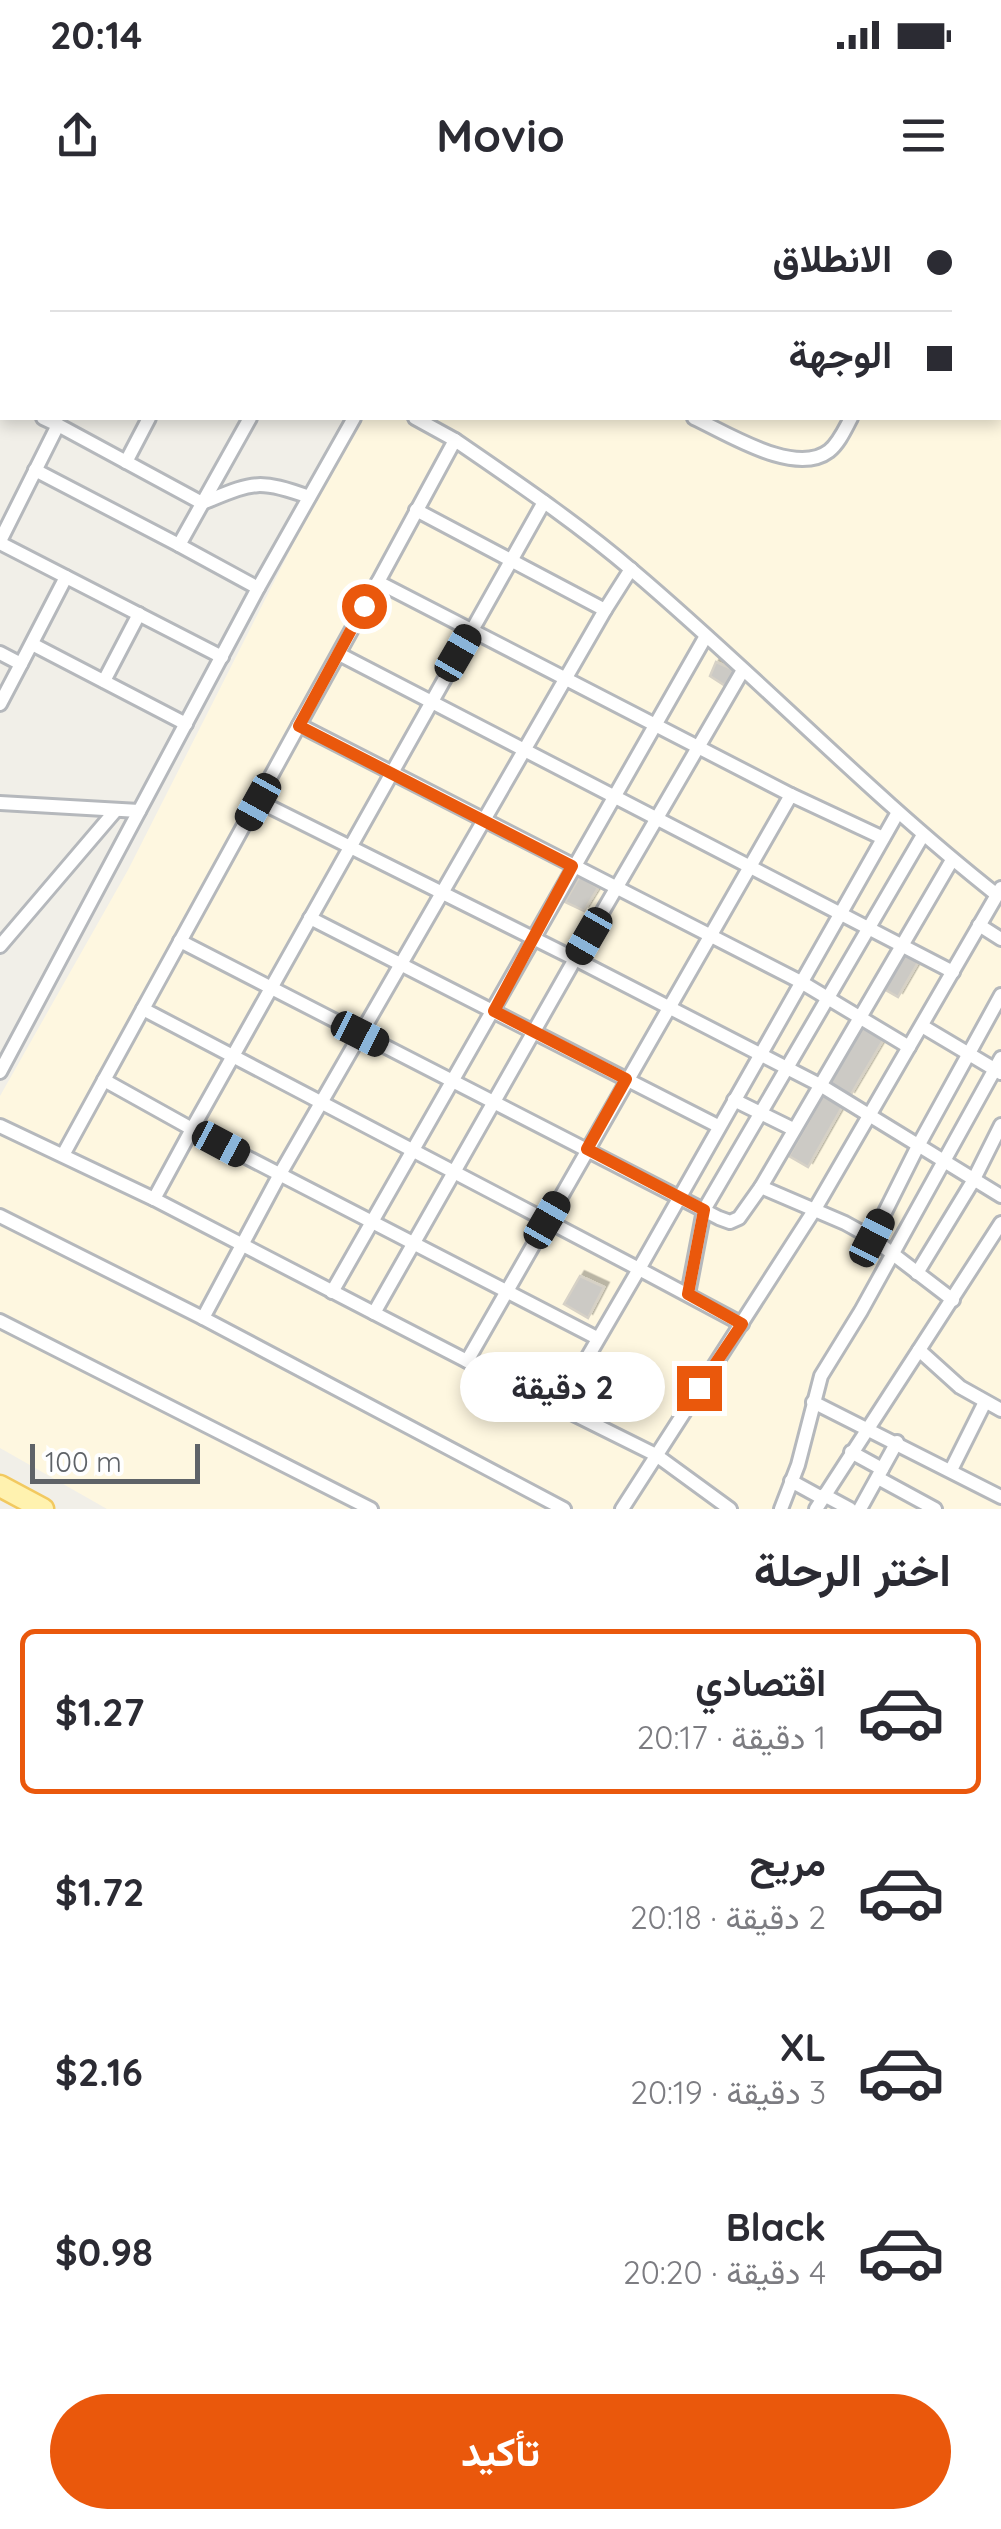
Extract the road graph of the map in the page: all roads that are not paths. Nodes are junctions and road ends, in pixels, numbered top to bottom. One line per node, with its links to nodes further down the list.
1 (528, 200): 2 (street)
2 (544, 200)
3 (47, 420): 10 (street)
4 (144, 420): 12 (street)
5 (249, 420): 16 (street)
6 (353, 420): 14 (street)
7 (419, 420): 11 (street)
8 (698, 420): 9 (street)
9 (850, 420)
10 (58, 426): 12 (street); 13 (street)
11 (455, 440): 15 (street); 17 (street)
12 (126, 462): 16 (street)
13 (36, 470): 18 (street); 19 (street)
14 (309, 497): 16 (street); 24 (street)
15 (544, 502): 20 (street); 21 (street)
16 (202, 503): 19 (street)
17 (416, 510): 20 (street); 23 (street)
18 (0, 542): 22 (street)
19 (180, 545): 24 (street)
20 (513, 558): 25 (street); 27 (street)
21 (631, 569): 25 (street); 28 (street)
22 (66, 577): 26 (street); 29 (street)
23 (378, 582): 27 (street); 31 (street)
24 (258, 588): 32 (street)
25 (606, 610): 35 (street)
26 (139, 614): 32 (street); 36 (street)
27 (472, 629): 35 (street); 37 (street)
28 (706, 636): 34 (street); 40 (street)
29 (32, 644): 33 (street); 36 (street)
30 (0, 653): 33 (street)
31 (338, 654): 37 (street); 41 (street)
32 (222, 657): 39 (street)
33 (21, 664): 38 (street)
34 (744, 670): 43 (street); 51 (street)
35 (565, 678): 40 (street); 42 (street)
36 (104, 681): 39 (street)
37 (431, 701): 42 (street); 44 (street)
38 (0, 704)
39 (186, 724): 50 (street)
40 (654, 724): 43 (street); 46 (street)
41 (299, 726): 44 (street); 47 (street)
42 (525, 748): 46 (street); 53 (street)
43 (698, 748): 45 (street); 52 (street)
44 (391, 772): 53 (street); 56 (street)
45 (791, 794): 55 (street); 58 (street)
46 (614, 796): 52 (street); 59 (street)
47 (258, 802): 56 (street); 70 (street)
48 (0, 803): 49 (street)
49 (116, 810): 50 (street); 72 (street)
50 (139, 810): 93 (street)
51 (897, 814): 54 (street); 55 (street)
52 (656, 817): 58 (street); 60 (street)
53 (482, 820): 59 (street); 61 (street)
54 (923, 836): 57 (street); 66 (street)
55 (883, 838): 63 (street)
56 (350, 847): 61 (street); 64 (street)
57 (952, 860): 62 (street); 71 (street)
58 (749, 865): 63 (street); 67 (street)
59 (572, 866): 60 (street); 68 (street)
60 (616, 889): 67 (street); 73 (street)
61 (441, 892): 68 (street); 74 (street)
62 (999, 892): 65 (street)
63 (841, 912): 66 (street); 76 (street)
64 (310, 918): 74 (street); 77 (street)
65 (980, 926): 69 (street); 75 (street)
66 (871, 928): 71 (street); 79 (street)
67 (708, 936): 76 (street); 80 (street)
68 (533, 938): 73 (street); 82 (street)
69 (1001, 939)
70 (180, 941): 77 (street); 81 (street)
71 (902, 944): 75 (street); 83 (street)
72 (0, 946)
73 (575, 959): 80 (street); 85 (street)
74 (400, 962): 82 (street); 86 (street)
75 (953, 972): 84 (street)
76 (800, 982): 79 (street); 89 (street)
77 (271, 987): 86 (street); 90 (street)
78 (1001, 996): 88 (street)
79 (829, 999): 83 (street); 92 (street)
80 (669, 1006): 89 (street); 94 (street)
81 (143, 1010): 90 (street); 95 (street)
82 (494, 1011): 85 (street); 96 (street)
83 (860, 1017): 87 (street); 97 (street)
84 (922, 1026): 87 (street); 88 (street)
85 (534, 1032): 94 (street); 99 (street)
86 (360, 1034): 96 (street); 100 (street)
87 (909, 1047): 102 (street)
88 (968, 1055): 91 (street); 108 (street)
89 (759, 1056): 92 (street); 98 (street)
90 (233, 1057): 100 (street); 106 (street)
91 (999, 1067): 112 (street)
92 (788, 1070): 97 (street); 101 (street)
93 (0, 1072)
94 (626, 1079): 105 (street); 109 (street)
95 (104, 1080): 106 (street); 111 (street)
96 (452, 1080): 99 (street); 110 (street)
97 (820, 1086): 102 (street); 107 (street)
98 (734, 1100): 101 (street); 105 (street)
99 (493, 1101): 109 (street); 113 (street)
100 (322, 1103): 110 (street); 114 (street)
101 (762, 1114): 107 (street); 121 (street)
102 (870, 1116): 108 (street); 120 (street)
103 (1001, 1125): 115 (street)
104 (0, 1126): 111 (street)
105 (718, 1126): 118 (street)
106 (192, 1128): 114 (street); 119 (street)
107 (794, 1129): 116 (street)
108 (918, 1146): 112 (street); 126 (street)
109 (587, 1149): 118 (street); 123 (street)
110 (414, 1150): 113 (street); 124 (street)
111 (63, 1156): 119 (street)
112 (944, 1162): 115 (street); 129 (street)
113 (453, 1170): 123 (street); 127 (street)
114 (280, 1174): 124 (street); 128 (street)
115 (973, 1181): 117 (street); 131 (street)
116 (761, 1187): 120 (street); 121 (street)
117 (1001, 1196)
118 (679, 1197): 121 (street); 130 (street)
119 (154, 1199): 128 (street)
120 (815, 1209): 126 (street); 139 (street)
121 (704, 1210): 134 (street)
122 (0, 1216): 137 (street)
123 (547, 1220): 130 (street); 133 (street)
124 (373, 1222): 127 (street); 132 (street)
125 (1001, 1223): 135 (street)
126 (872, 1238): 129 (street)
127 (413, 1243): 133 (street); 136 (street)
128 (242, 1244): 132 (street); 137 (street)
129 (893, 1254): 131 (street); 143 (street)
130 (639, 1269): 134 (street); 140 (street)
131 (917, 1273): 135 (street)
132 (332, 1292): 136 (street)
133 (507, 1293): 140 (street); 142 (street)
134 (688, 1294): 139 (street)
135 (953, 1300): 141 (street)
136 (374, 1313): 142 (street)
137 (203, 1318): 159 (street)
138 (0, 1321): 158 (street)
139 (742, 1324): 150 (street)
140 (597, 1338): 145 (street)
141 (919, 1350): 144 (street); 147 (street)
142 (467, 1361): 145 (street)
143 (813, 1402): 147 (street); 153 (street)
144 (984, 1402): 146 (street); 151 (street)
145 (558, 1408): 150 (street)
146 (1001, 1410)
147 (867, 1426): 148 (street); 149 (street)
148 (897, 1442): 151 (street); 152 (street)
149 (851, 1452): 152 (street); 156 (street)
150 (656, 1455): 160 (street); 161 (street)
151 (951, 1470): 155 (street)
152 (880, 1474): 164 (street); 165 (street)
153 (791, 1481): 156 (street); 162 (street)
154 (0, 1486): 157 (main road)
155 (1001, 1497)
156 (821, 1501): 163 (street)
157 (42, 1509)
158 (371, 1509)
159 (564, 1509)
160 (622, 1509)
161 (730, 1509)
162 (782, 1509)
163 (850, 1509)
164 (860, 1509)
165 (934, 1509)

